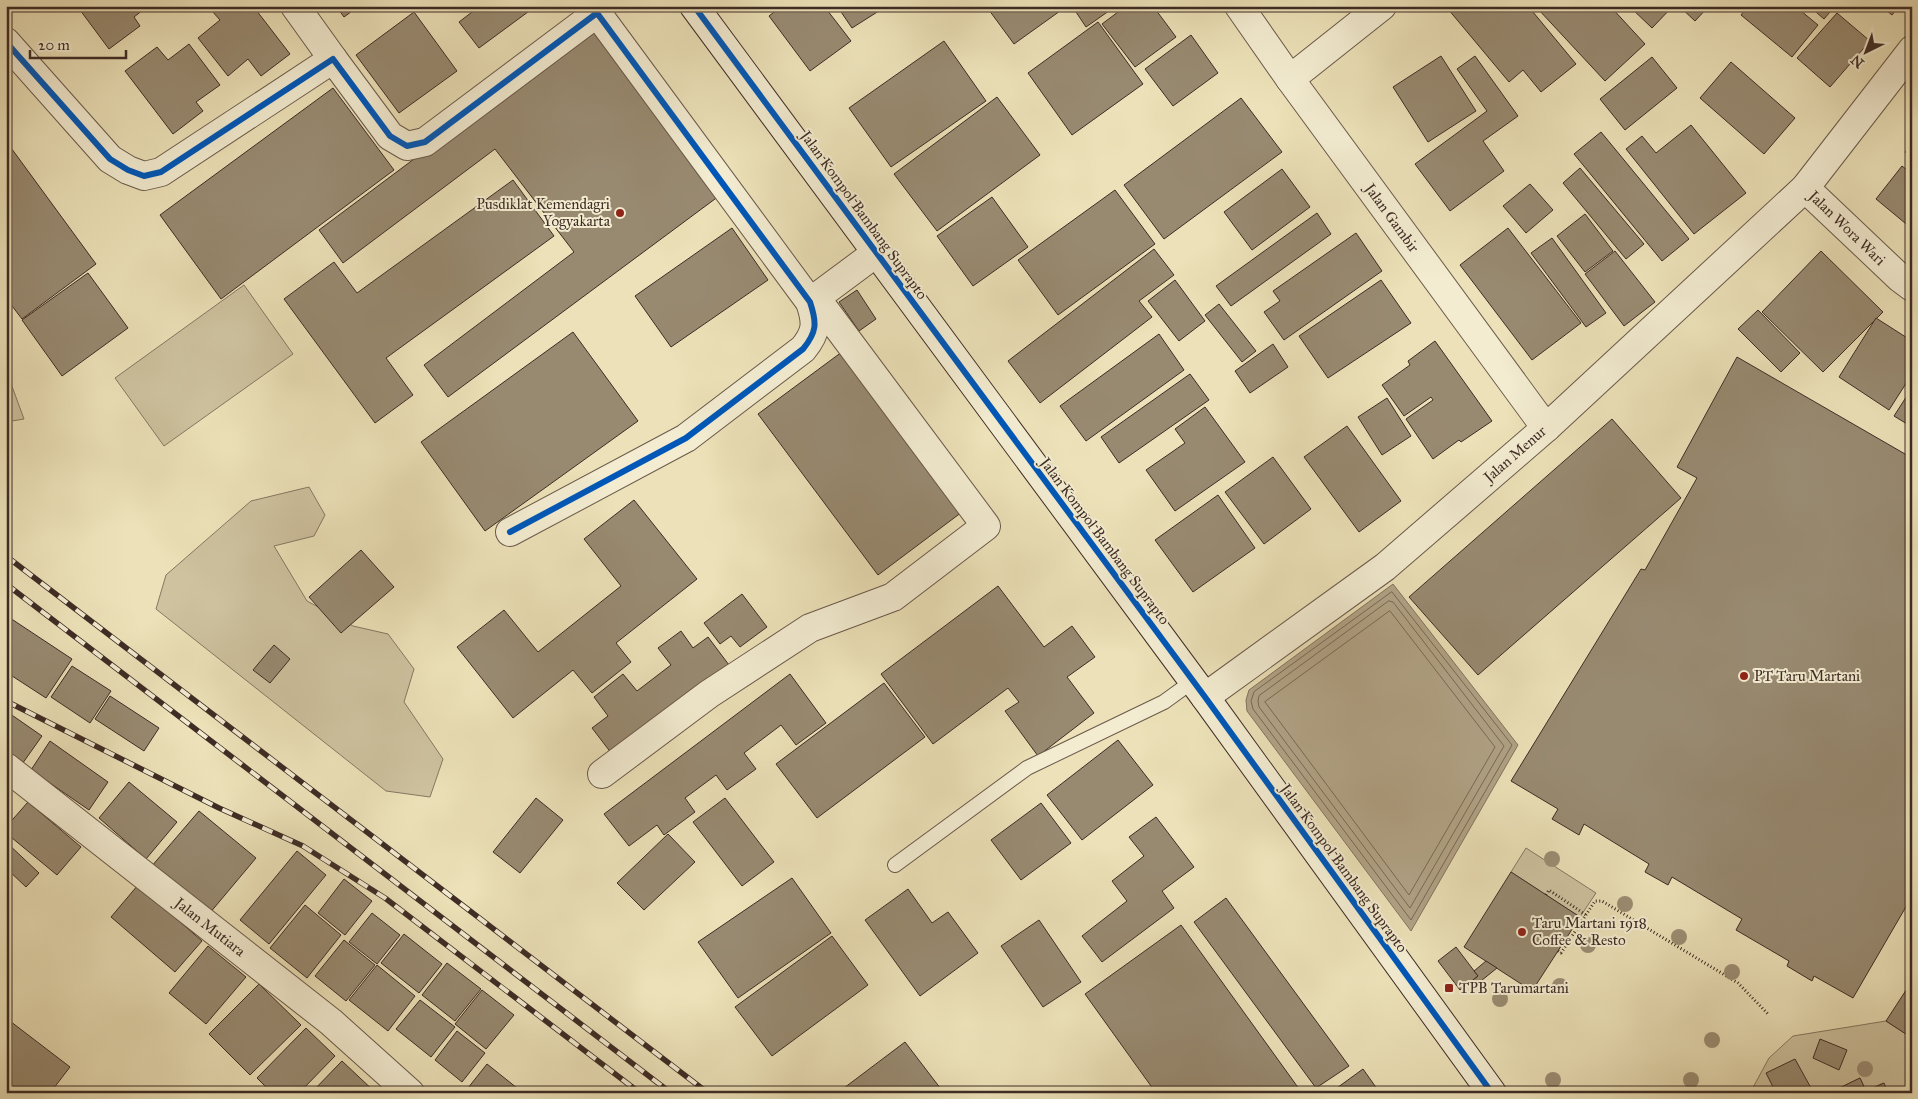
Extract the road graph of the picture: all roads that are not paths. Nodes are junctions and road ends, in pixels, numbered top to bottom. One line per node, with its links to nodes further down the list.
1 (295, 6): 8 (street)
2 (694, 6): 11 (street, Jalan Kompol Bambang Suprapto)
3 (1382, 6): 9 (street)
4 (1242, 7): 9 (street, Jalan Gambir)
5 (598, 9): 8 (street); 13 (street)
6 (6, 42): 8 (street)
7 (1912, 50): 10 (street, Jalan Menur)
8 (333, 59)
9 (1290, 79): 14 (street, Jalan Gambir)
10 (1806, 188): 12 (street, Jalan Wora Wari); 14 (street, Jalan Menur)
11 (876, 253): 13 (street); 16 (street, Jalan Kompol Bambang Suprapto)
12 (1912, 287)
13 (813, 300): 15 (street); 18 (street)
14 (1546, 428): 16 (street, Jalan Menur)
15 (510, 532)
16 (1199, 689): 19 (lane); 21 (street, Jalan Kompol Bambang Suprapto)
17 (6, 767): 20 (street, Jalan Mutiara)
18 (602, 774)
19 (895, 864)
20 (410, 1093)
21 (1492, 1093)

